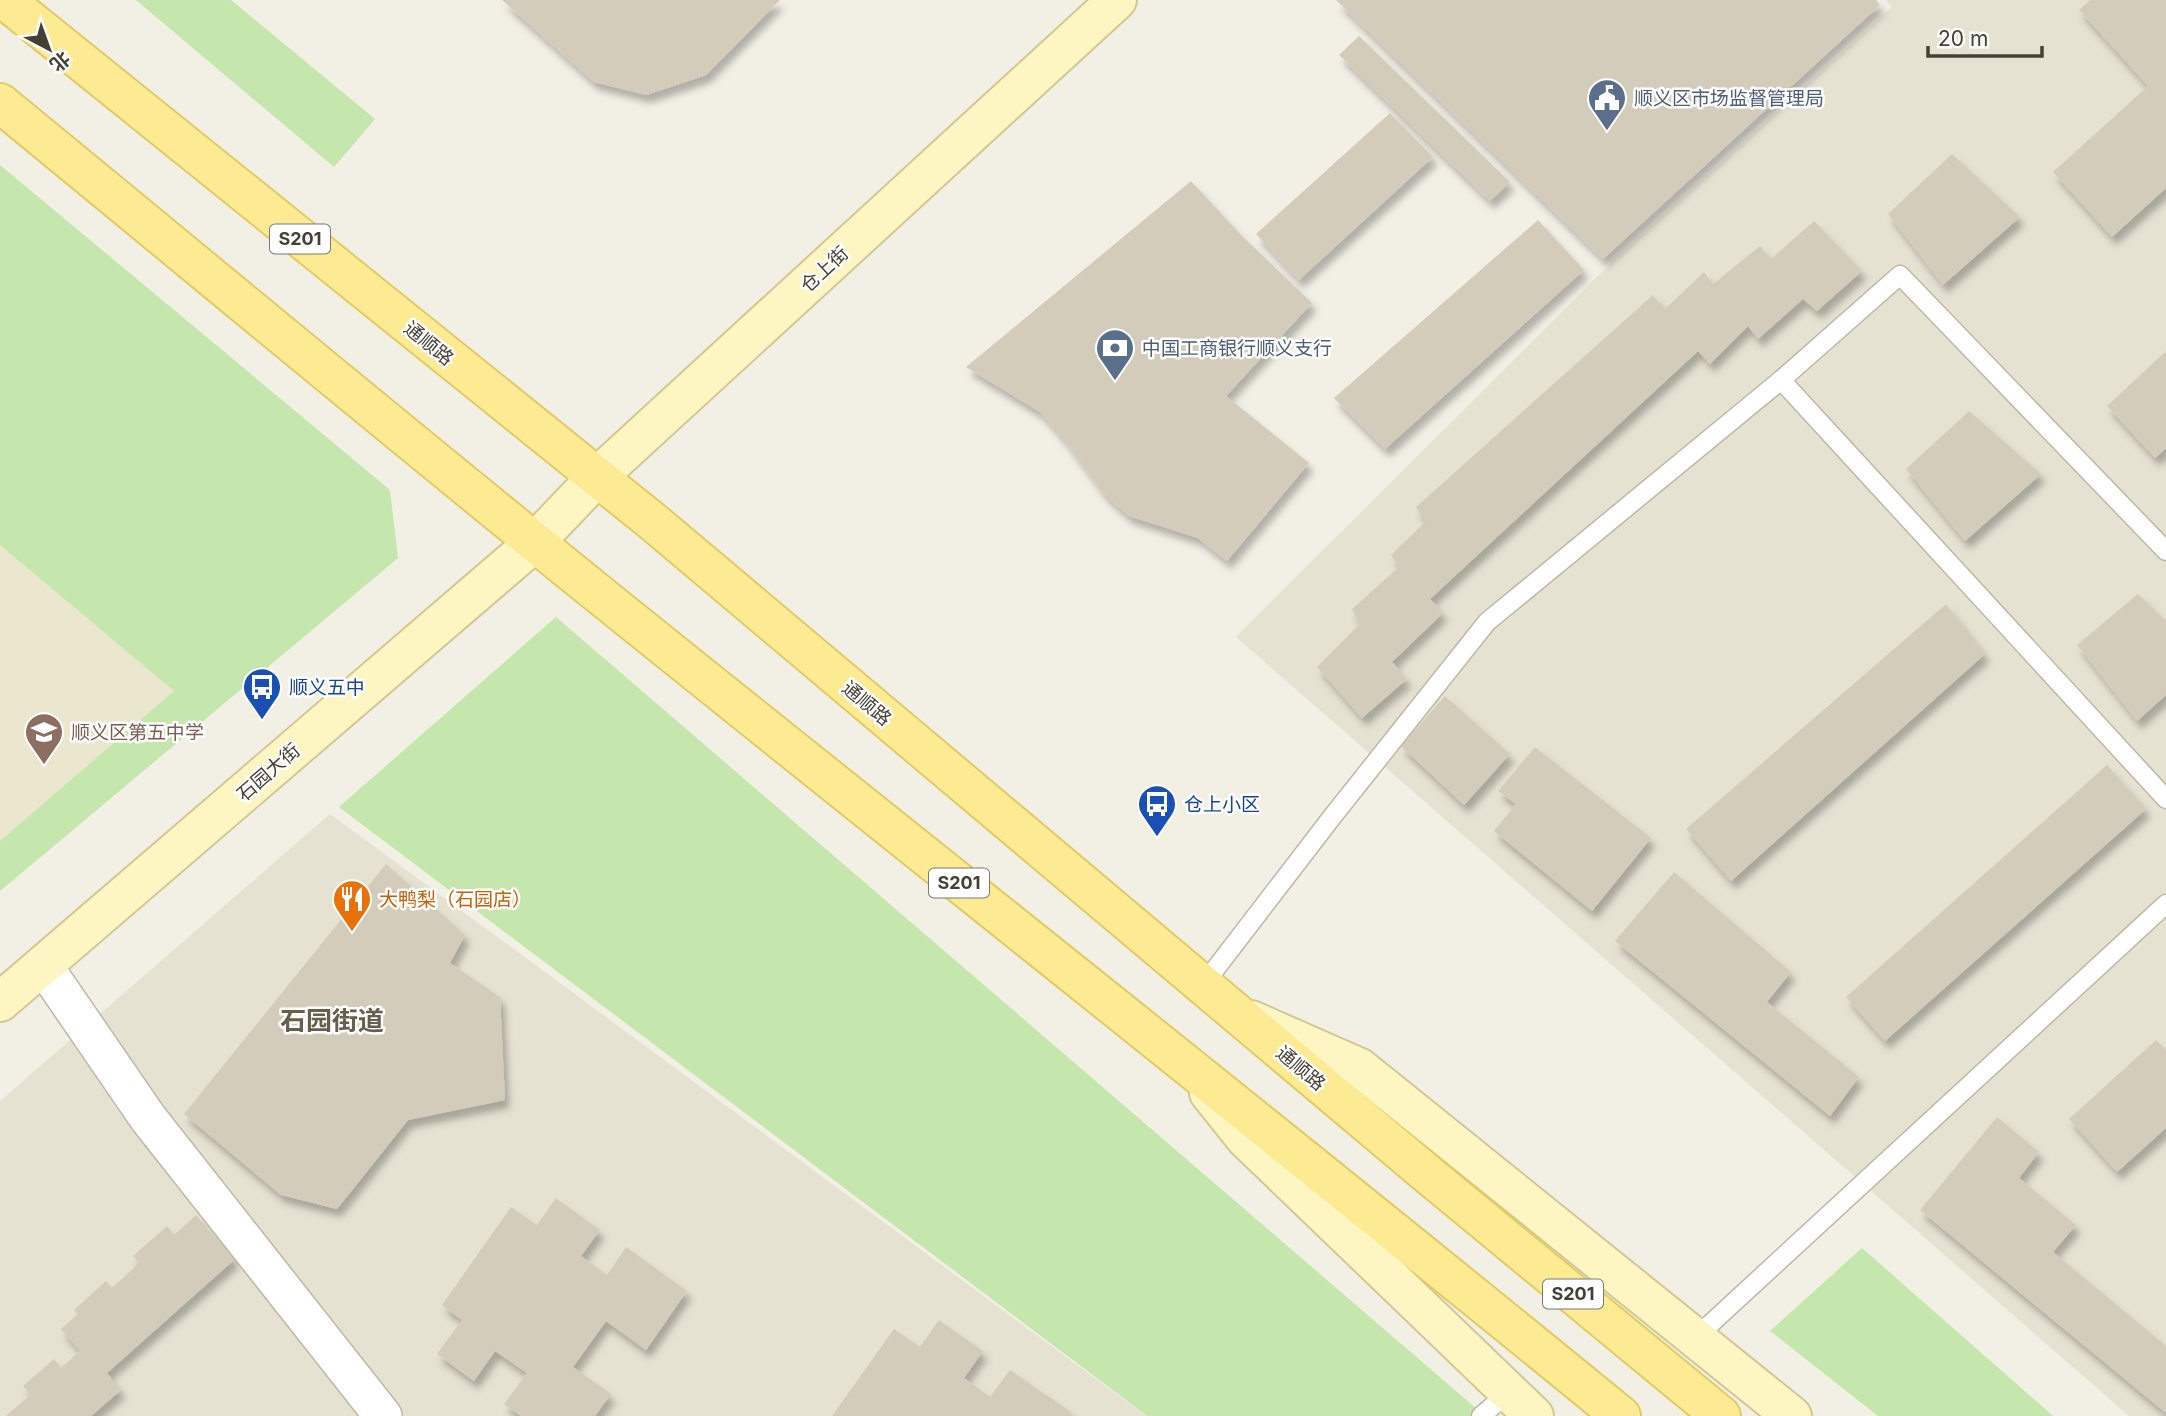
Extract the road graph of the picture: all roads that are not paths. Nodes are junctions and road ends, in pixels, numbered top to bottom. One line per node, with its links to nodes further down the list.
1 (5, 0): 5 (main road, 通顺路 / S201)
2 (1117, 0): 5 (street, 仓上街)
3 (0, 103): 6 (main road, S201)
4 (1781, 380): 7 (lane); 8 (lane); 11 (lane)
5 (596, 478): 6 (street, 仓上街); 11 (main road, 通顺路 / S201)
6 (535, 542): 10 (street, 石园大街); 14 (main road, S201)
7 (2166, 551)
8 (2166, 799)
9 (2166, 904): 15 (lane)
10 (43, 965): 12 (street, 石园大街); 17 (street)
11 (1203, 985): 13 (main road, 通顺路 / S201)
12 (0, 1002)
13 (1236, 1013): 15 (street); 19 (main road, 通顺路 / S201)
14 (1190, 1069): 16 (street); 18 (main road, S201)
15 (1694, 1339): 20 (street)
16 (1508, 1408)
17 (383, 1416)
18 (1621, 1416)
19 (1721, 1416)
20 (1792, 1416)

